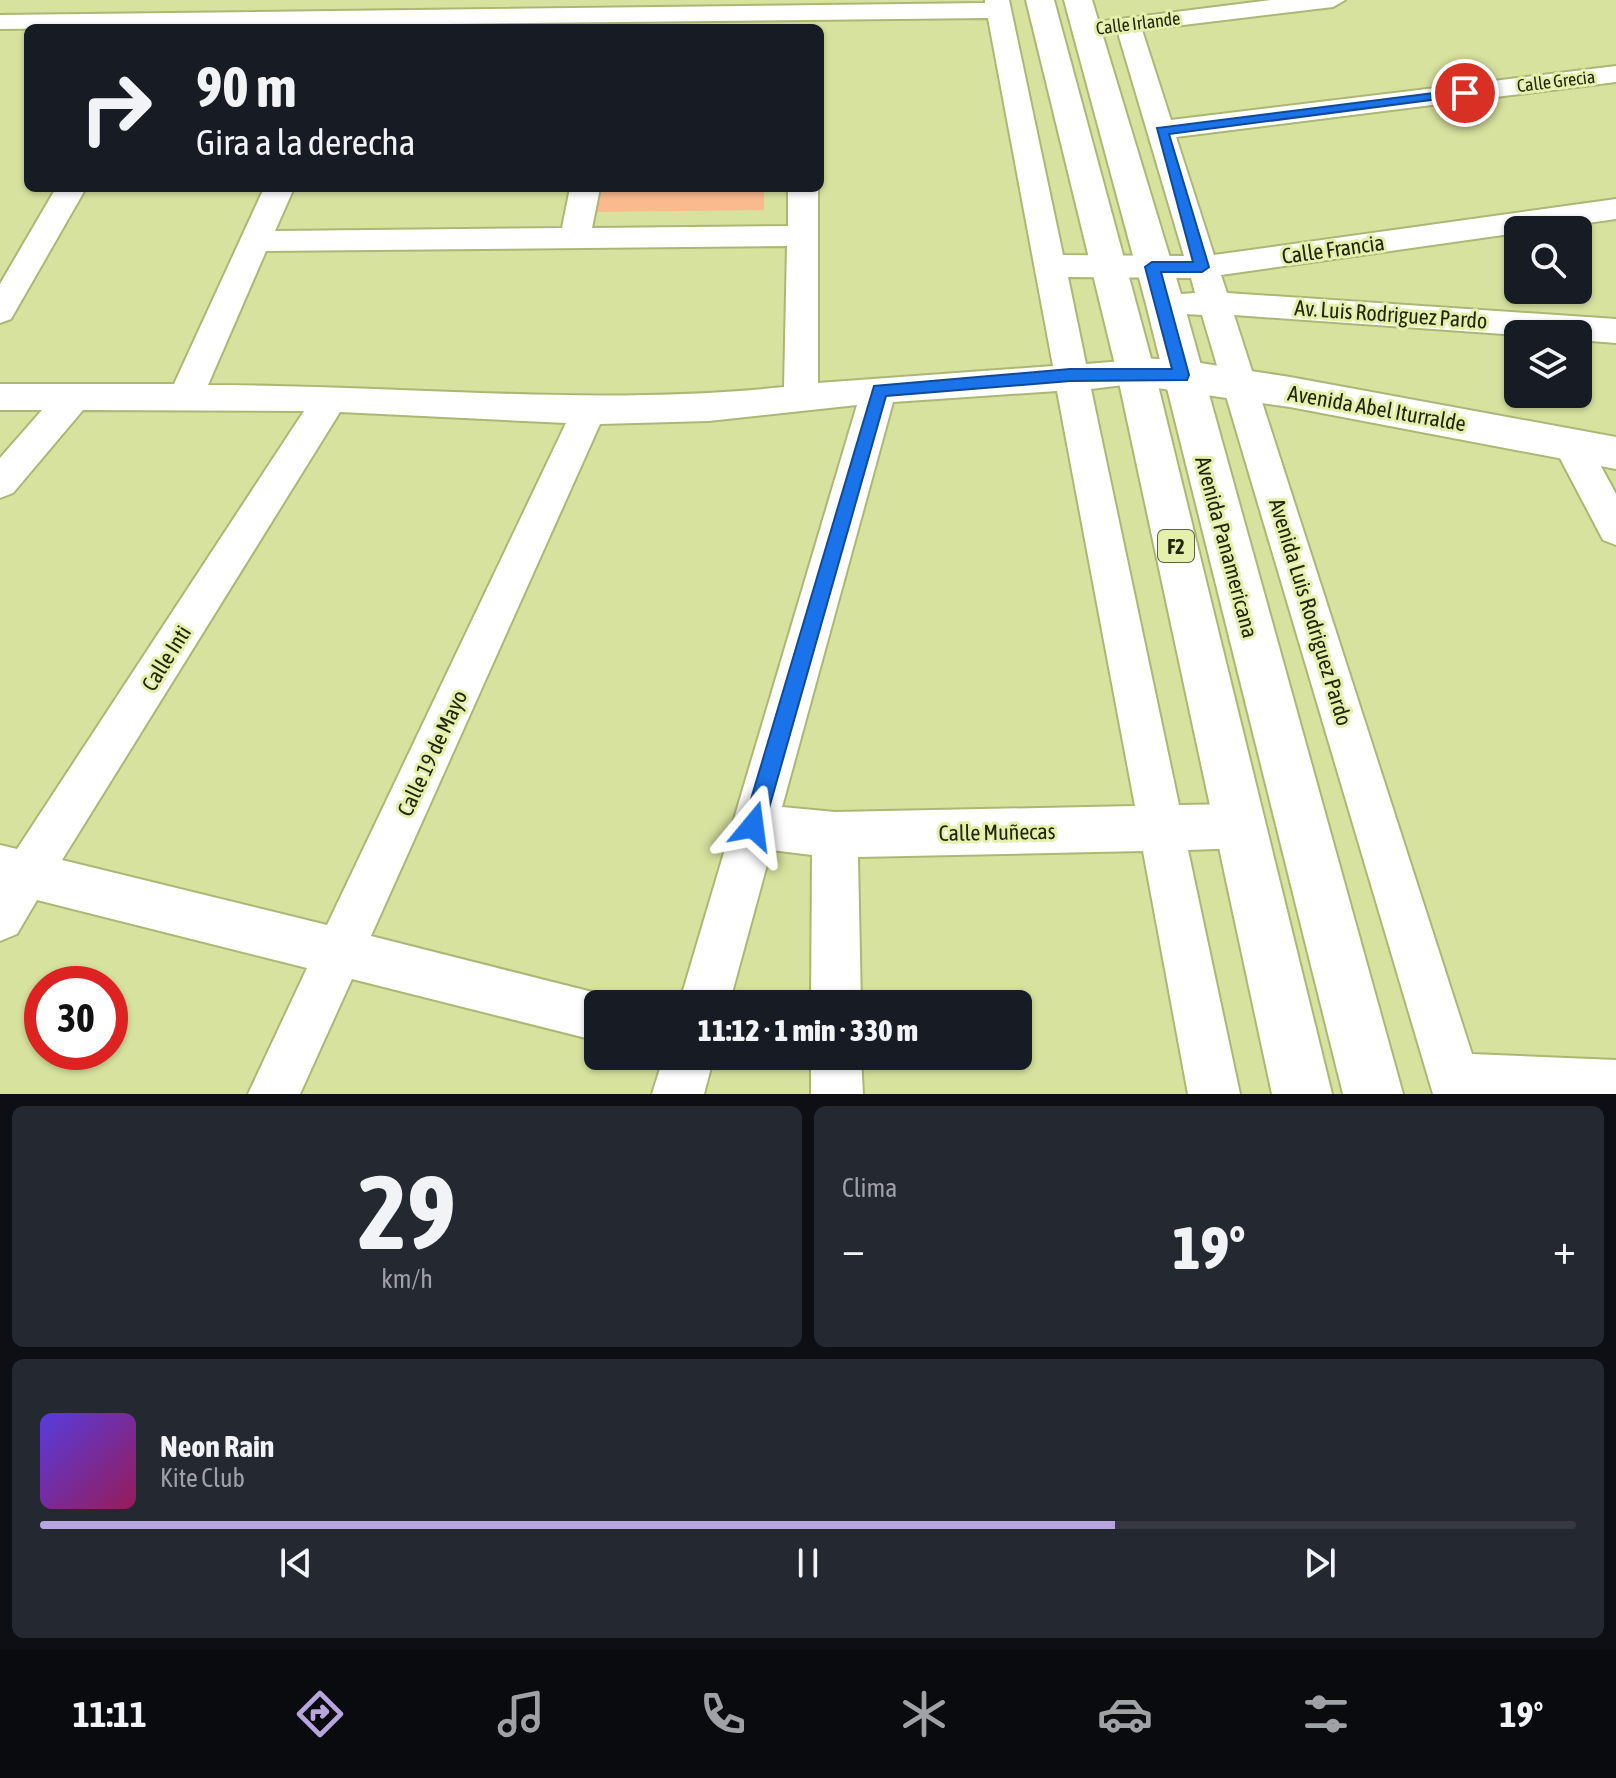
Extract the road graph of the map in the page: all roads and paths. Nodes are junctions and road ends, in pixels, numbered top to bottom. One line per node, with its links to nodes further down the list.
1 (1333, 0): 6 (street, Calle Irlande)
2 (1012, 3): 5 (street); 21 (street); 22 (main road, Avenida Panamericana / F2)
3 (630, 6): 5 (street); 8 (street)
4 (287, 10): 7 (street); 8 (street)
5 (803, 13)
6 (1098, 18): 12 (street); 24 (main road, Avenida Panamericana / F2)
7 (165, 24)
8 (346, 24)
9 (2, 25): 10 (street)
10 (24, 25)
11 (1616, 74): 12 (street, Calle Grecia)
12 (1162, 130): 23 (street, Avenida Luis Rodriguez Pardo)
13 (69, 192): 26 (street)
14 (277, 192): 20 (street)
15 (584, 192): 19 (street)
16 (803, 192): 18 (street)
17 (1616, 209): 23 (street, Calle Francia)
18 (803, 236): 19 (street); 37 (street)
19 (575, 240): 20 (street)
20 (257, 241): 34 (street)
21 (1049, 266): 22 (street, Calle Francia); 29 (street)
22 (1109, 266): 24 (street, Calle Francia); 28 (main road, Avenida Panamericana / F2)
23 (1202, 267): 24 (street, Calle Francia); 25 (street, Avenida Luis Rodriguez Pardo)
24 (1159, 285): 25 (street, Av. Luis Rodriguez Pardo); 30 (main road, Avenida Panamericana / F2)
25 (1217, 304): 27 (street, Av. Luis Rodriguez Pardo); 31 (street, Avenida Luis Rodriguez Pardo)
26 (0, 311)
27 (1616, 331)
28 (1136, 373): 29 (street); 30 (main road, Avenida Abel Iturralde); 44 (main road, Avenida Panamericana / F2)
29 (1070, 375): 32 (street); 45 (street)
30 (1181, 375): 31 (main road, Avenida Abel Iturralde); 62 (main road, Avenida Panamericana / F2)
31 (1242, 385): 39 (main road, Avenida Abel Iturralde); 56 (street, Avenida Luis Rodriguez Pardo)
32 (879, 390): 37 (street); 43 (street)
33 (76, 395): 34 (street); 35 (street); 41 (street)
34 (186, 396): 36 (street)
35 (0, 397)
36 (331, 398): 38 (street); 47 (street, Calle Inti)
37 (801, 401): 38 (street)
38 (589, 411): 49 (street, Calle 19 de Mayo)
39 (1570, 443): 40 (main road, Avenida Abel Iturralde); 42 (street)
40 (1616, 453)
41 (0, 483)
42 (1616, 529)
43 (753, 826): 46 (street, Calle Muñecas); 50 (street)
44 (1241, 826): 45 (street, Calle Muñecas); 61 (main road, Avenida Panamericana / F2)
45 (1161, 828): 46 (street, Calle Muñecas); 60 (street)
46 (835, 835): 51 (street)
47 (14, 871): 48 (street, Calle Inti); 49 (street)
48 (0, 917)
49 (340, 955): 52 (street); 57 (street, Calle 19 de Mayo)
50 (708, 990)
51 (836, 990)
52 (584, 1013)
53 (685, 1070): 58 (street)
54 (836, 1070): 59 (street)
55 (1616, 1086): 56 (street)
56 (1456, 1087)
57 (274, 1094)
58 (678, 1094)
59 (837, 1094)
60 (1214, 1094)
61 (1302, 1094)
62 (1373, 1094)

